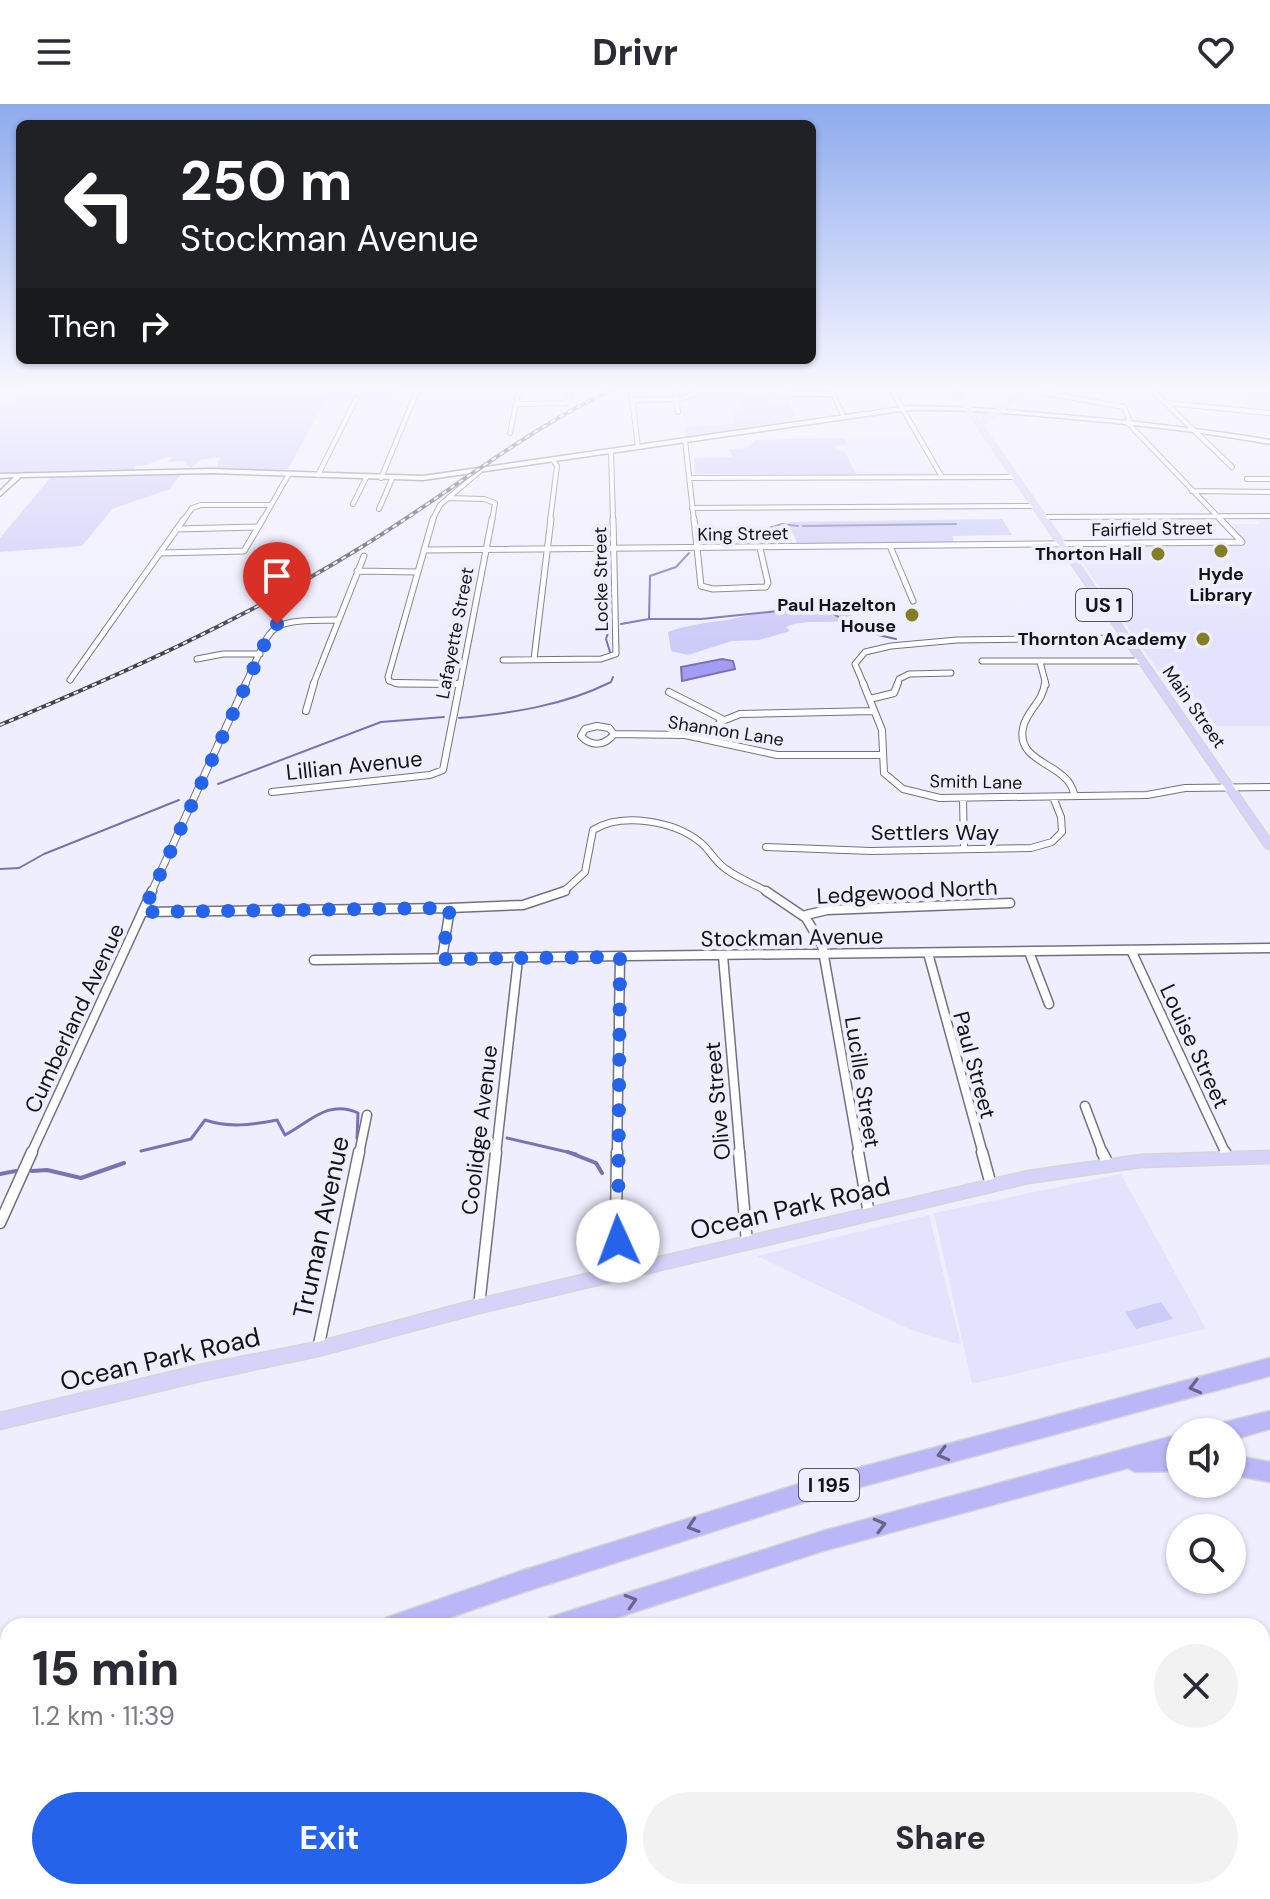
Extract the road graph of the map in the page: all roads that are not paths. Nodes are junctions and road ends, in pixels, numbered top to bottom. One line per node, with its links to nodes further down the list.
1 (136, 473): 15 (main road)
2 (252, 473): 12 (main road)
3 (383, 473): 19 (street)
4 (467, 473): 21 (main road)
5 (479, 473): 27 (street)
6 (556, 473): 44 (street)
7 (612, 473): 45 (street, Locke Street)
8 (688, 473): 20 (street)
9 (940, 473): 16 (street)
10 (1012, 473): 17 (main road, Main Street / US 1)
11 (1175, 473): 24 (street)
12 (289, 474): 13 (main road); 29 (street)
13 (318, 475): 18 (main road)
14 (0, 476): 15 (main road)
15 (19, 476): 26 (main road)
16 (942, 477): 17 (street); 20 (street)
17 (1015, 477): 30 (main road, Main Street / US 1)
18 (366, 478): 19 (main road); 28 (street)
19 (381, 478): 21 (main road)
20 (689, 478): 31 (street)
21 (392, 479): 32 (street)
22 (1247, 479): 23 (street)
23 (1270, 479)
24 (1192, 491): 25 (street); 33 (street)
25 (1270, 492)
26 (0, 494)
27 (448, 498): 42 (street); 43 (street, Lafayette Street)
28 (353, 504)
29 (270, 505): 36 (street); 37 (street)
30 (1035, 506): 31 (street); 35 (main road, Main Street / US 1)
31 (692, 508): 41 (street)
32 (379, 509)
33 (1217, 516): 34 (street); 35 (street); 38 (street, Fairfield Street)
34 (1270, 516)
35 (1043, 517): 38 (main road, Main Street / US 1)
36 (257, 527): 37 (street); 46 (street)
37 (177, 529): 46 (street)
38 (1062, 544): 39 (street, King Street); 52 (main road, Main Street / US 1)
39 (890, 546): 40 (street, King Street); 50 (street)
40 (760, 548): 41 (street, King Street); 41 (street)
41 (697, 549): 45 (street, King Street)
42 (424, 550): 43 (street, King Street); 49 (street)
43 (485, 550): 44 (street, King Street); 62 (street, Lafayette Street)
44 (547, 550): 45 (street, King Street); 55 (street)
45 (615, 550): 55 (street, Locke Street)
46 (160, 553): 61 (street)
47 (364, 556): 48 (street)
48 (357, 571): 49 (street); 51 (street)
49 (418, 572): 62 (street)
50 (913, 601)
51 (338, 620): 53 (street, Cumberland Avenue); 65 (street)
52 (1126, 638): 58 (main road, Main Street / US 1); 64 (street, Smith Lane)
53 (260, 654): 54 (street); 83 (street, Cumberland Avenue)
54 (197, 659)
55 (534, 659): 56 (street)
56 (503, 660)
57 (982, 661): 59 (street)
58 (1142, 661): 59 (street); 72 (main road, Main Street / US 1)
59 (1040, 662): 75 (street)
60 (951, 673): 64 (street)
61 (70, 680)
62 (459, 684): 71 (street, Lafayette Street)
63 (669, 692): 67 (street)
64 (870, 699): 66 (street, Smith Lane)
65 (306, 711)
66 (874, 711): 67 (street); 70 (street, Smith Lane)
67 (724, 720): 69 (street)
68 (614, 734): 68 (street, Shannon Lane); 69 (street, Shannon Lane)
69 (707, 739): 70 (street, Shannon Lane)
70 (882, 755): 77 (street, Smith Lane)
71 (441, 772): 74 (street, Lillian Avenue)
72 (1229, 787): 73 (street, Smith Lane); 75 (street, Smith Lane); 78 (main road, Main Street / US 1)
73 (1270, 787)
74 (272, 792)
75 (1075, 796): 76 (street, Smith Lane)
76 (1053, 797): 77 (street, Smith Lane); 80 (street, Settlers Way)
77 (963, 798): 80 (street)
78 (1270, 846)
79 (766, 847): 80 (street, Settlers Way)
80 (964, 849)
81 (1010, 903): 84 (street, Ledgewood North)
82 (450, 908): 83 (street); 84 (street); 92 (street)
83 (143, 912): 103 (street, Cumberland Avenue)
84 (806, 915): 89 (street, Lucille Street)
85 (1270, 948): 86 (street, Stockman Avenue)
86 (1131, 950): 87 (street, Stockman Avenue); 98 (street, Louise Street)
87 (1029, 952): 88 (street, Stockman Avenue); 95 (street)
88 (928, 953): 89 (street, Stockman Avenue); 101 (street, Paul Street)
89 (824, 955): 90 (street, Stockman Avenue); 102 (street, Lucille Street)
90 (723, 956): 91 (street, Stockman Avenue); 104 (street, Olive Street)
91 (620, 957): 93 (street, Stockman Avenue); 105 (street)
92 (442, 959): 93 (street, Stockman Avenue); 94 (street, Stockman Avenue)
93 (518, 959): 106 (street, Coolidge Avenue)
94 (314, 960)
95 (1049, 1004)
96 (1085, 1106): 100 (street)
97 (367, 1115): 107 (street, Truman Avenue)
98 (1227, 1157): 99 (main road, Ocean Park Road); 100 (main road, Ocean Park Road)
99 (1270, 1157)
100 (1108, 1164): 101 (main road, Ocean Park Road)
101 (991, 1185): 102 (main road, Ocean Park Road)
102 (869, 1214): 104 (main road, Ocean Park Road)
103 (0, 1223)
104 (747, 1243): 105 (main road, Ocean Park Road)
105 (625, 1272): 106 (main road, Ocean Park Road)
106 (479, 1306): 107 (main road, Ocean Park Road)
107 (318, 1349): 110 (main road, Ocean Park Road)
108 (1270, 1367): 117 (highway, I 195, one-way to 117)
109 (1270, 1420): 111 (highway)
110 (0, 1421)
111 (1246, 1426)
112 (1166, 1448): 114 (highway, I 195)
113 (1166, 1461): 114 (highway)
114 (1111, 1462): 118 (highway, I 195, one-way to 114)
115 (1246, 1468): 116 (highway)
116 (1270, 1472)
117 (417, 1618)
118 (582, 1618)

